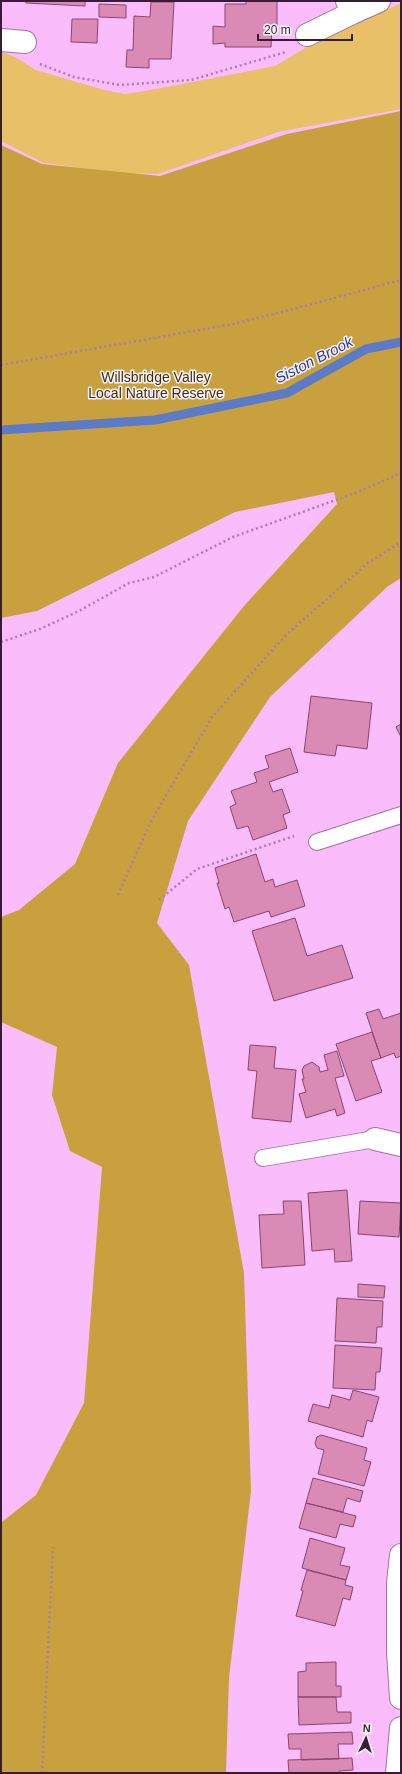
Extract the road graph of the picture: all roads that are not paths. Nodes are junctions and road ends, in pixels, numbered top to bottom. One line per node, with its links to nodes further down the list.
1 (379, 1): 2 (street)
2 (350, 7): 3 (street)
3 (307, 34)
4 (2, 40): 5 (street)
5 (25, 42)
6 (401, 815): 7 (lane)
7 (317, 842)
8 (374, 1139): 9 (street); 10 (lane)
9 (401, 1145)
10 (263, 1158)
11 (401, 1555): 12 (street)
12 (399, 1652): 13 (street)
13 (401, 1698)
14 (401, 1728): 15 (street)
15 (397, 1773)

